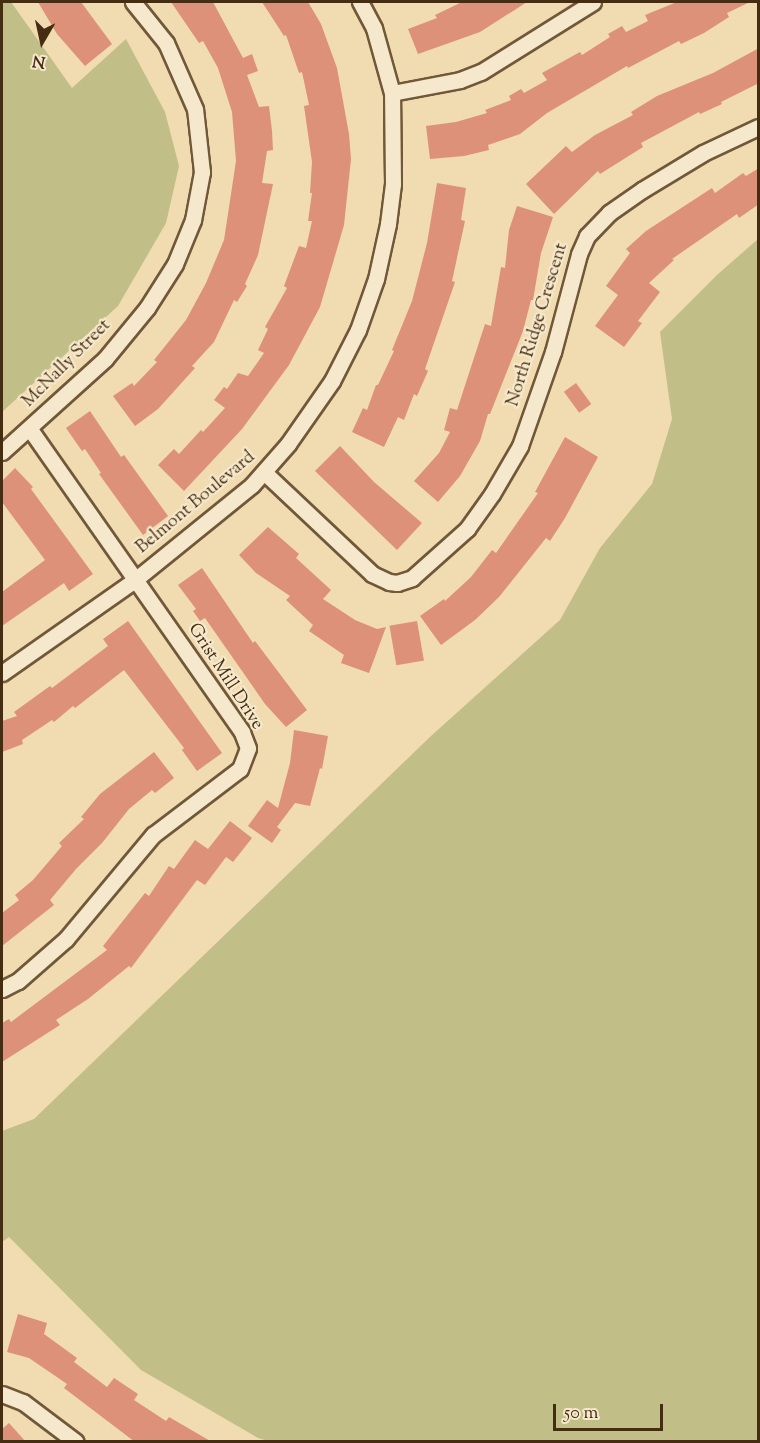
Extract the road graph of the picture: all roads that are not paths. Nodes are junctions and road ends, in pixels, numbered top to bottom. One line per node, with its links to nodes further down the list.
1 (133, 2): 6 (street, McNally Street)
2 (360, 2): 4 (street, Belmont Boulevard)
3 (593, 2): 4 (street)
4 (392, 93): 8 (street, Belmont Boulevard)
5 (759, 127): 8 (street, North Ridge Crescent)
6 (30, 429): 7 (street, McNally Street); 9 (street, Grist Mill Drive)
7 (2, 452)
8 (265, 473): 9 (street, Belmont Boulevard)
9 (136, 579): 10 (street, Belmont Boulevard); 11 (street, Grist Mill Drive)
10 (2, 673)
11 (2, 989)
12 (2, 1394): 13 (street)
13 (76, 1442)

